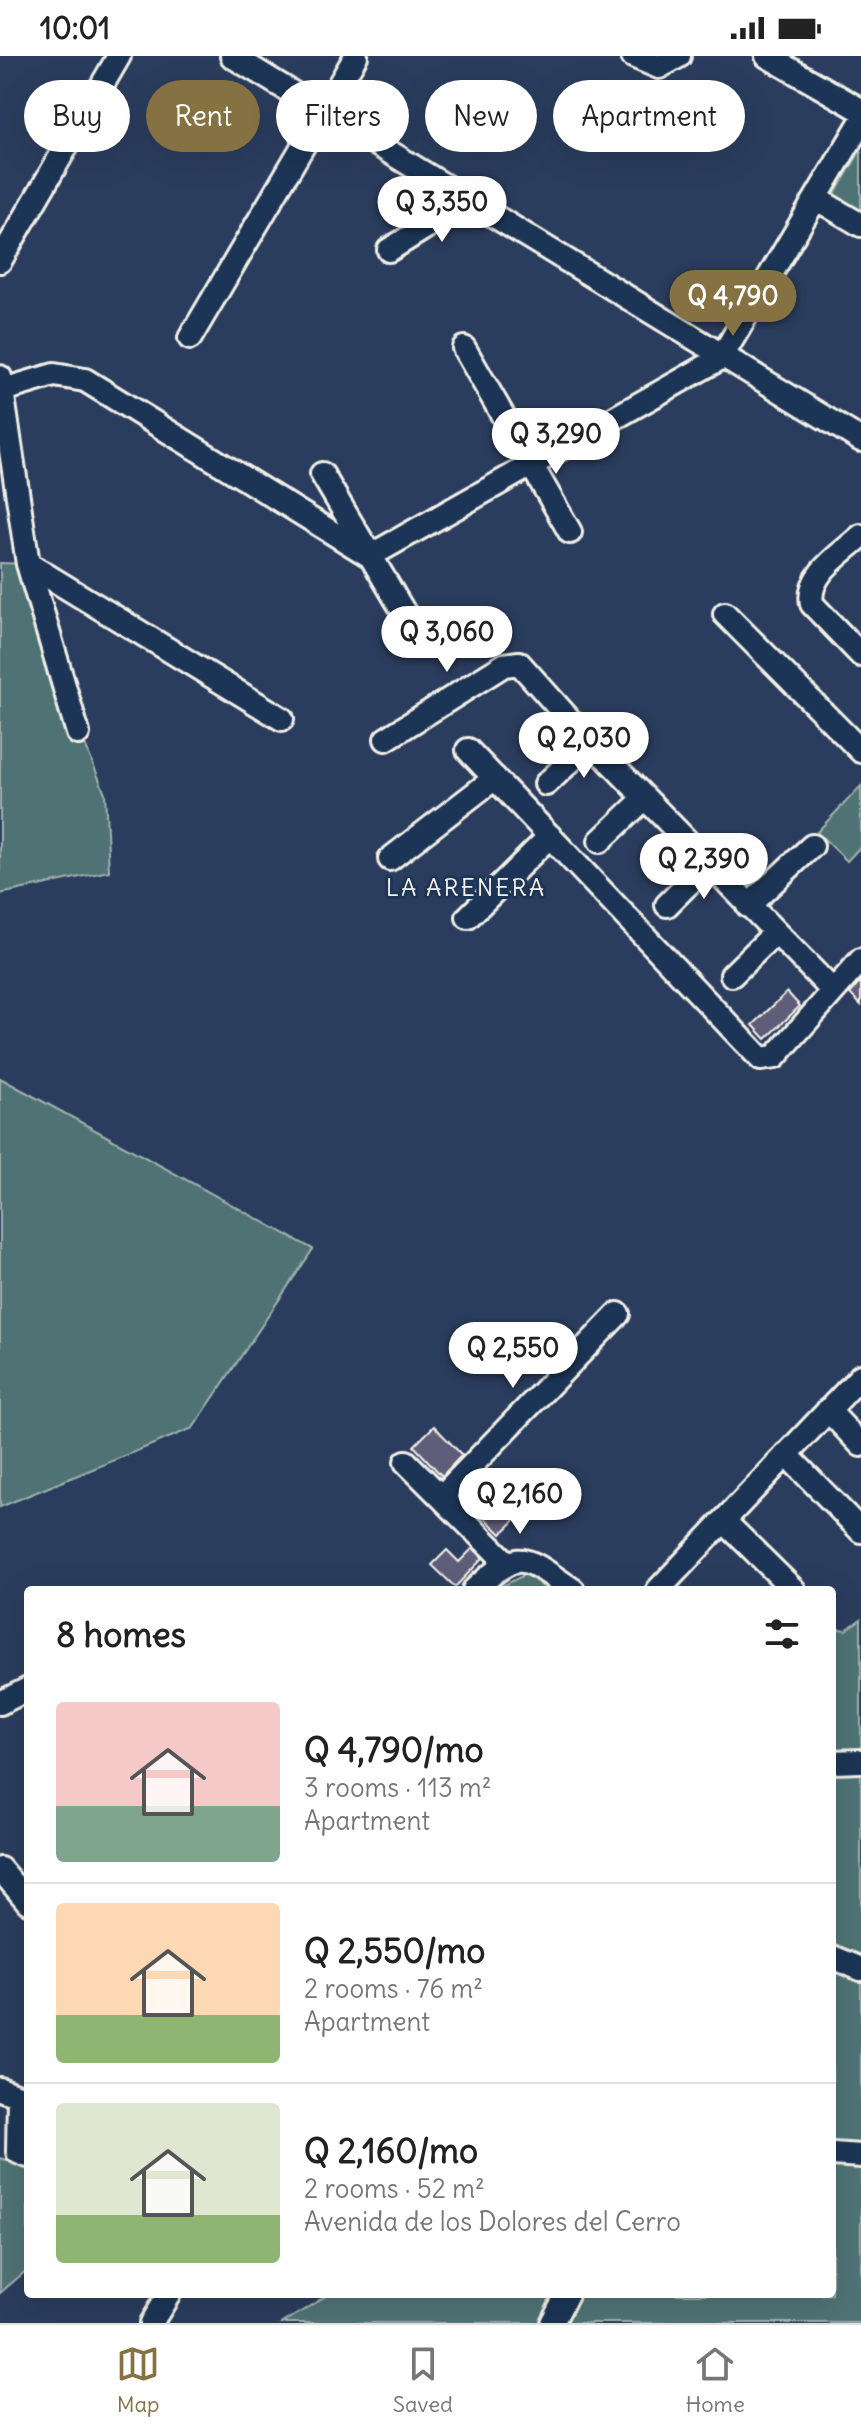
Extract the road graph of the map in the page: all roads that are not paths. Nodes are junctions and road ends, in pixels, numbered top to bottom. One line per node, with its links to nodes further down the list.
1 (119, 56): 17 (street)
2 (232, 56): 8 (street)
3 (356, 56): 7 (street)
4 (633, 56): 5 (street)
5 (679, 56)
6 (767, 56): 9 (street)
7 (341, 80)
8 (276, 83)
9 (861, 110)
10 (861, 122): 14 (street)
11 (299, 152): 18 (street)
12 (391, 152): 13 (street)
13 (471, 199): 16 (street); 20 (street)
14 (817, 199): 15 (street); 20 (street)
15 (861, 225)
16 (389, 250)
17 (0, 261)
18 (190, 338)
19 (464, 348): 23 (street)
20 (721, 358): 22 (street); 23 (street)
21 (2, 384): 27 (street); 28 (street)
22 (861, 440)
23 (531, 464): 25 (street); 27 (street)
24 (322, 474): 27 (street)
25 (570, 532)
26 (861, 536): 31 (street)
27 (370, 556): 30 (street)
28 (28, 564): 32 (street); 33 (street)
29 (725, 614): 37 (street)
30 (412, 626)
31 (861, 655)
32 (282, 719)
33 (78, 733)
34 (386, 739): 35 (street)
35 (591, 742): 39 (street); 40 (street)
36 (468, 750): 38 (street)
37 (861, 751)
38 (495, 778): 41 (street); 44 (street)
39 (546, 784)
40 (645, 798): 42 (street); 45 (street)
41 (550, 836): 48 (street); 52 (street)
42 (600, 841)
43 (812, 846): 47 (street)
44 (390, 859)
45 (708, 864): 46 (street); 47 (street)
46 (667, 905)
47 (748, 906): 49 (street)
48 (468, 917)
49 (775, 933): 51 (street); 52 (street)
50 (861, 960): 52 (street)
51 (732, 975)
52 (832, 990)
53 (618, 1314): 59 (street)
54 (861, 1376): 55 (street)
55 (828, 1410): 56 (street); 57 (street)
56 (861, 1445)
57 (786, 1454): 60 (street); 61 (street)
58 (406, 1462): 59 (street)
59 (441, 1497): 62 (street)
60 (724, 1521): 65 (street); 66 (street)
61 (861, 1531)
62 (506, 1562): 63 (street); 64 (street)
63 (479, 1586)
64 (567, 1586)
65 (662, 1586)
66 (790, 1586)
67 (24, 1691): 68 (street)
68 (0, 1703)
69 (861, 1761): 70 (street)
70 (836, 1762)
71 (0, 1869): 72 (street)
72 (24, 1897)
73 (836, 1959): 74 (street)
74 (861, 1969)
75 (0, 2089): 76 (street)
76 (24, 2154)
77 (836, 2154): 78 (street)
78 (861, 2156)
79 (167, 2298): 81 (street)
80 (565, 2298): 82 (street)
81 (151, 2323)
82 (552, 2323)

